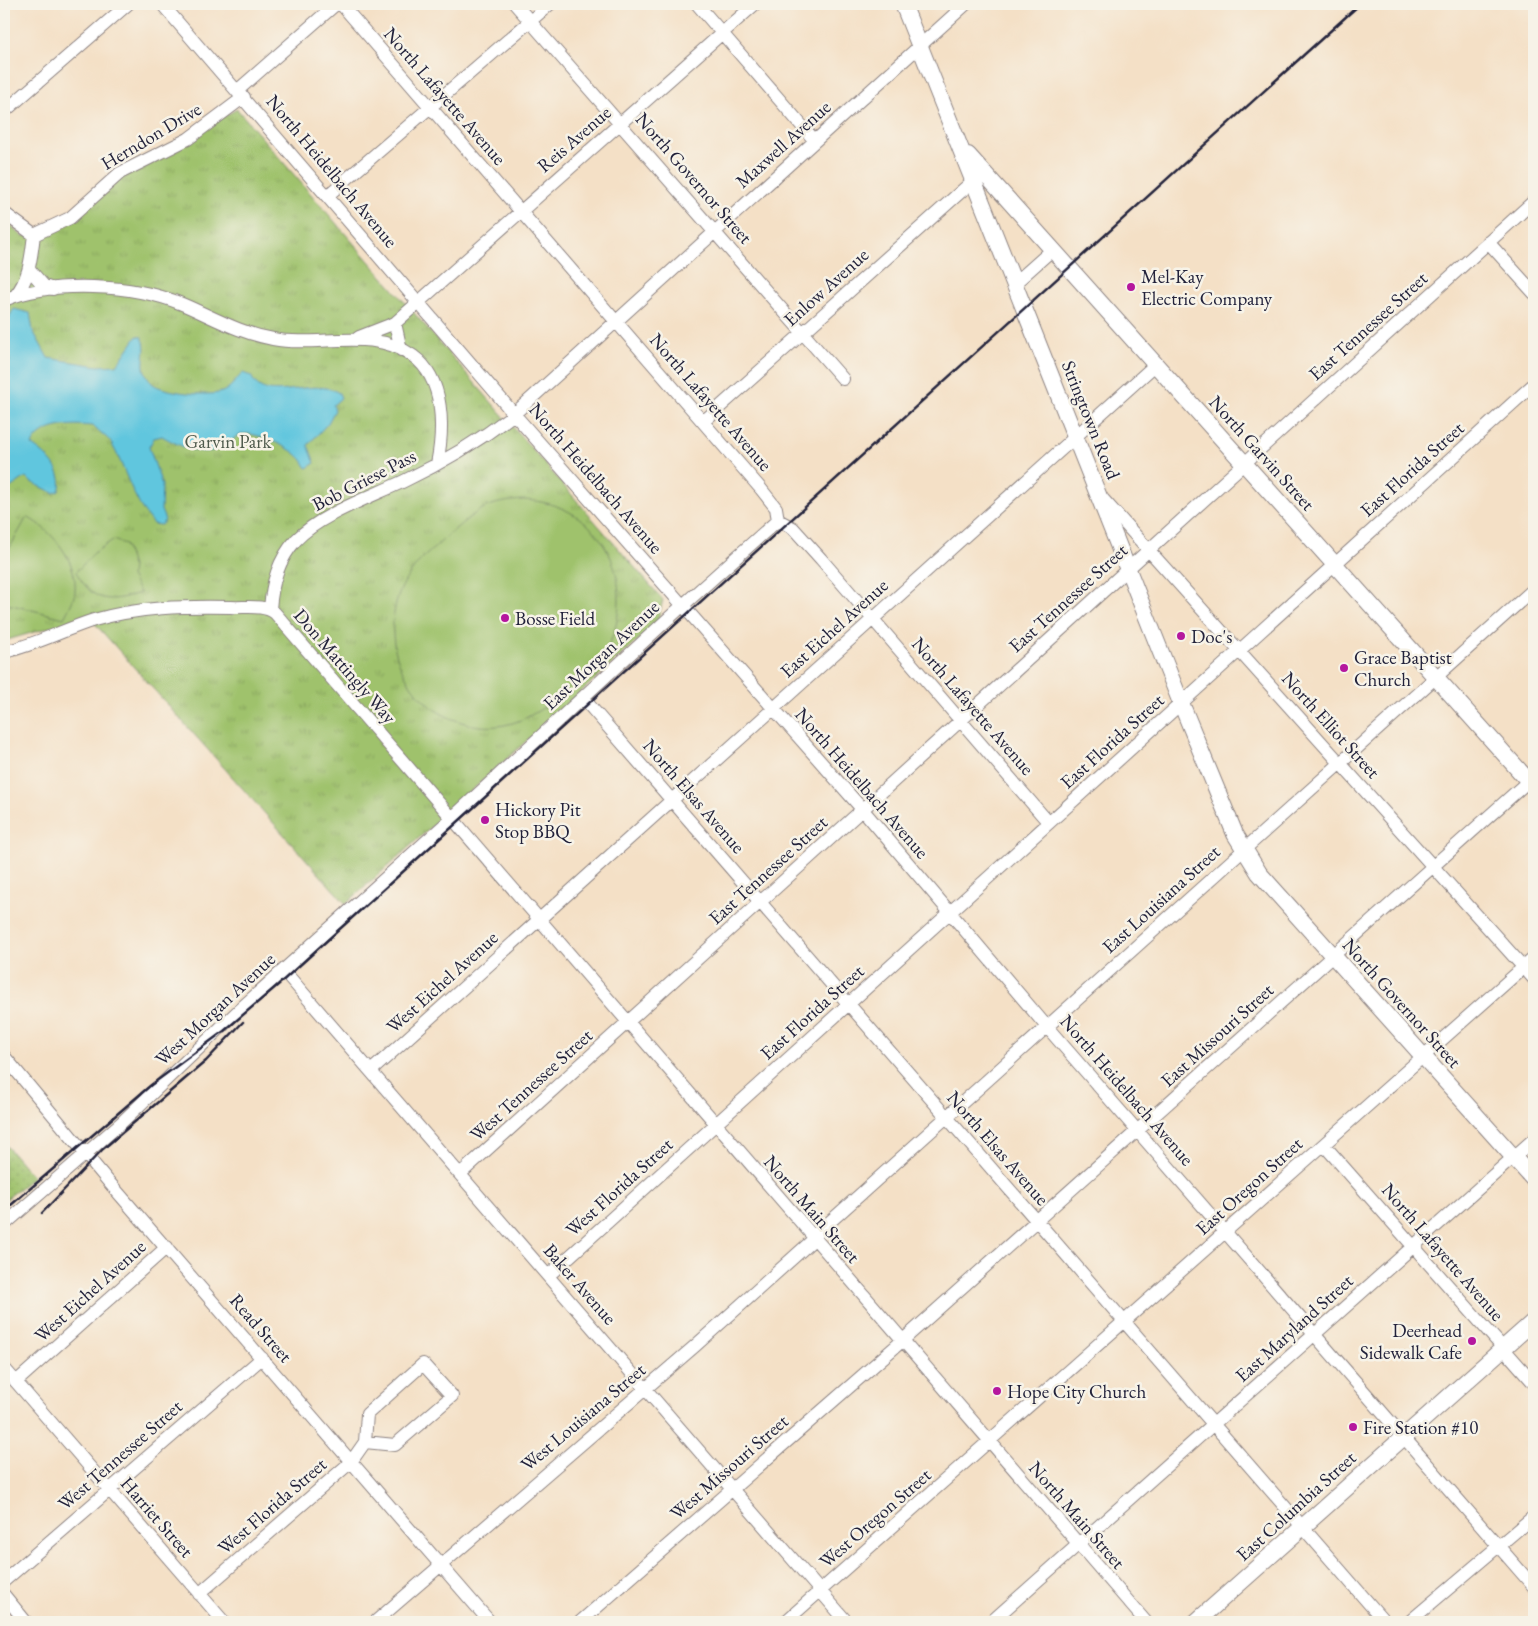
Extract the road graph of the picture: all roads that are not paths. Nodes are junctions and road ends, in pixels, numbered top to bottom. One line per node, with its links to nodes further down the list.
1 (128, 4): 16 (street)
2 (162, 4): 14 (street, North Heidelbach Avenue)
3 (336, 4): 14 (street, Herndon Drive)
4 (341, 4): 15 (street, North Lafayette Avenue)
5 (516, 4): 11 (street, North Governor Street)
6 (550, 4): 11 (street)
7 (697, 4): 12 (street)
8 (755, 4): 12 (street, Reis Avenue)
9 (903, 4): 13 (main road, Stringtown Road)
10 (966, 4): 13 (street, Maxwell Avenue)
11 (530, 21): 15 (street); 17 (street, North Governor Street)
12 (722, 33): 17 (street, Reis Avenue); 18 (street)
13 (920, 46): 18 (street, Maxwell Avenue); 19 (main road, Stringtown Road)
14 (241, 94): 21 (street, North Heidelbach Avenue); 26 (street, Herndon Drive)
15 (430, 107): 21 (street); 23 (street, North Lafayette Avenue)
16 (4, 112)
17 (620, 124): 23 (street, Reis Avenue); 25 (street, North Governor Street)
18 (815, 141): 25 (street, Maxwell Avenue)
19 (960, 145): 20 (main road, Stringtown Road); 28 (main road, North Garvin Street)
20 (974, 180): 30 (main road, Stringtown Road); 37 (street, Enlow Avenue)
21 (327, 196): 34 (street, North Heidelbach Avenue)
22 (1534, 201): 27 (street, East Tennessee Street)
23 (520, 211): 34 (street, Reis Avenue); 35 (street, North Lafayette Avenue)
24 (4, 213): 26 (street)
25 (714, 232): 35 (street, Maxwell Avenue); 37 (street, North Governor Street)
26 (34, 235): 29 (street)
27 (1488, 242): 32 (street); 47 (street, East Tennessee Street)
28 (1052, 250): 30 (street); 40 (main road, North Garvin Street)
29 (30, 270): 31 (street); 33 (street)
30 (1015, 283): 45 (main road, Stringtown Road)
31 (53, 289): 33 (street); 38 (street)
32 (1534, 293)
33 (9, 298)
34 (418, 302): 36 (street, Reis Avenue); 43 (street, North Heidelbach Avenue)
35 (616, 321): 43 (street, Maxwell Avenue); 44 (street, North Lafayette Avenue)
36 (395, 324): 38 (street); 39 (street)
37 (802, 333): 41 (street, North Governor Street); 44 (street, Enlow Avenue)
38 (349, 339): 39 (street)
39 (401, 350): 46 (street)
40 (1156, 365): 45 (street, East Eichel Avenue); 47 (main road, North Garvin Street)
41 (843, 379)
42 (1534, 384): 51 (street, East Florida Street)
43 (514, 414): 46 (street, Bob Griese Pass); 54 (street, North Heidelbach Avenue)
44 (704, 421): 49 (street, North Lafayette Avenue)
45 (1075, 437): 48 (main road, Stringtown Road); 56 (street, East Eichel Avenue)
46 (437, 464): 55 (street, Bob Griese Pass)
47 (1244, 464): 50 (street, East Tennessee Street); 51 (main road, North Garvin Street)
48 (1100, 496): 50 (street, North Elliot Street); 52 (main road, Stringtown Road)
49 (778, 520): 54 (street, East Morgan Avenue); 56 (street, North Lafayette Avenue)
50 (1149, 550): 52 (street, East Tennessee Street); 57 (street, North Elliot Street)
51 (1335, 565): 57 (street, East Florida Street); 59 (main road, North Garvin Street)
52 (1128, 569): 61 (main road, Stringtown Road); 63 (street, East Tennessee Street)
53 (1534, 588): 59 (street, East Louisiana Street)
54 (682, 606): 60 (street, East Morgan Avenue); 62 (street, North Heidelbach Avenue)
55 (270, 610): 58 (street, Don Mattingly Way); 68 (street, Don Mattingly Way)
56 (873, 619): 62 (street, East Eichel Avenue); 63 (street, North Lafayette Avenue)
57 (1239, 651): 61 (street, East Florida Street); 64 (street, North Elliot Street)
58 (4, 652)
59 (1436, 677): 64 (street, East Louisiana Street); 65 (main road, North Garvin Street)
60 (583, 698): 66 (street, North Elsas Avenue); 68 (street, East Morgan Avenue)
61 (1182, 703): 69 (street, East Florida Street); 70 (main road, Stringtown Road)
62 (773, 709): 66 (street, East Eichel Avenue); 67 (street, North Heidelbach Avenue)
63 (961, 721): 67 (street, East Tennessee Street); 69 (street, North Lafayette Avenue)
64 (1341, 763): 70 (street, East Louisiana Street); 71 (street, North Elliot Street)
65 (1532, 781): 71 (street, East Missouri Street)
66 (672, 799): 72 (street, North Elsas Avenue); 74 (street, East Eichel Avenue)
67 (862, 810): 72 (street, East Tennessee Street); 73 (street, North Heidelbach Avenue)
68 (451, 819): 74 (street, North Main Street); 78 (street, West Morgan Avenue)
69 (1049, 823): 73 (street, East Florida Street)
70 (1243, 850): 75 (main road, North Governor Street); 82 (street, East Louisiana Street)
71 (1433, 867): 75 (street, East Missouri Street); 77 (street, North Elliot Street)
72 (761, 902): 80 (street, North Elsas Avenue); 81 (street, East Tennessee Street)
73 (950, 913): 80 (street, East Florida Street); 82 (street, North Heidelbach Avenue)
74 (538, 920): 81 (street, North Main Street); 85 (street, West Eichel Avenue)
75 (1334, 956): 84 (main road, North Governor Street); 88 (street, East Missouri Street)
76 (1534, 958): 77 (street, East Oregon Street)
77 (1524, 967): 79 (street, North Elliot Street); 84 (street, East Oregon Street)
78 (284, 971): 85 (street, Baker Avenue); 91 (street, West Morgan Avenue)
79 (1534, 979)
80 (849, 1004): 86 (street, North Elsas Avenue); 87 (street, East Florida Street)
81 (627, 1023): 87 (street, North Main Street); 93 (street, West Tennessee Street)
82 (1047, 1027): 86 (street, East Louisiana Street); 88 (street, North Heidelbach Avenue)
83 (4, 1056): 91 (street, Read Street)
84 (1423, 1056): 90 (street, East Oregon Street); 92 (main road, North Governor Street)
85 (371, 1071): 93 (street, Baker Avenue)
86 (946, 1117): 95 (street, North Elsas Avenue); 98 (street, East Louisiana Street)
87 (715, 1125): 98 (street, North Main Street); 101 (street, West Florida Street)
88 (1137, 1130): 95 (street, East Missouri Street); 97 (street, North Heidelbach Avenue)
89 (1534, 1139): 92 (street, East Maryland Street)
90 (1324, 1145): 97 (street, East Oregon Street); 100 (street, North Lafayette Avenue)
91 (86, 1154): 96 (street, West Morgan Avenue); 99 (street, Read Street)
92 (1514, 1157): 94 (main road, North Governor Street); 100 (street, East Maryland Street)
93 (460, 1174): 101 (street, Baker Avenue)
94 (1534, 1180)
95 (1036, 1221): 103 (street, North Elsas Avenue); 105 (street, East Missouri Street)
96 (4, 1225)
97 (1226, 1232): 103 (street, East Oregon Street); 104 (street, North Heidelbach Avenue)
98 (813, 1238): 105 (street, North Main Street); 111 (street, West Louisiana Street)
99 (167, 1247): 107 (street, Read Street); 109 (street, West Eichel Avenue)
100 (1413, 1248): 104 (street, East Maryland Street); 106 (street, North Lafayette Avenue)
101 (548, 1276): 111 (street, Baker Avenue)
102 (1534, 1321): 106 (main road, East Columbia Street)
103 (1124, 1322): 112 (street, North Elsas Avenue); 115 (street, East Oregon Street)
104 (1314, 1335): 112 (street, East Maryland Street); 113 (street, North Heidelbach Avenue)
105 (902, 1341): 115 (street, North Main Street); 118 (street, West Missouri Street)
106 (1503, 1348): 110 (street, North Lafayette Avenue); 113 (main road, East Columbia Street)
107 (262, 1358): 116 (street, Read Street); 117 (street, West Tennessee Street)
108 (4, 1368): 109 (street, Harriet Street)
109 (16, 1382): 117 (street, Harriet Street)
110 (1534, 1383)
111 (646, 1388): 118 (street, Baker Avenue); 123 (street, West Louisiana Street)
112 (1213, 1425): 120 (street, North Elsas Avenue); 121 (street, East Maryland Street)
113 (1404, 1438): 120 (main road, East Columbia Street); 122 (street, North Heidelbach Avenue)
114 (365, 1442): 114 (street); 116 (street, West Florida Street)
115 (990, 1443): 121 (street, North Main Street); 126 (street, West Oregon Street)
116 (350, 1462): 123 (street, Read Street); 127 (street, West Florida Street)
117 (109, 1489): 124 (street, West Tennessee Street); 127 (street, Harriet Street)
118 (732, 1489): 126 (street, Baker Avenue); 133 (street, West Missouri Street)
119 (1534, 1516): 122 (street)
120 (1302, 1527): 138 (main road, East Columbia Street); 139 (street, North Elsas Avenue)
121 (1080, 1545): 136 (street, East Maryland Street); 137 (street, North Main Street)
122 (1499, 1546): 125 (street, North Heidelbach Avenue); 140 (street)
123 (441, 1565): 131 (street, West Louisiana Street); 132 (street, Read Street)
124 (4, 1581)
125 (1534, 1587)
126 (820, 1591): 134 (street, West Oregon Street); 135 (street, Baker Avenue)
127 (199, 1594): 130 (street, Harriet Street)
128 (4, 1595): 129 (street)
129 (26, 1622)
130 (224, 1622)
131 (375, 1622)
132 (490, 1622)
133 (580, 1622)
134 (785, 1622)
135 (847, 1622)
136 (991, 1622)
137 (1146, 1622)
138 (1196, 1622)
139 (1385, 1622)
140 (1409, 1622)

